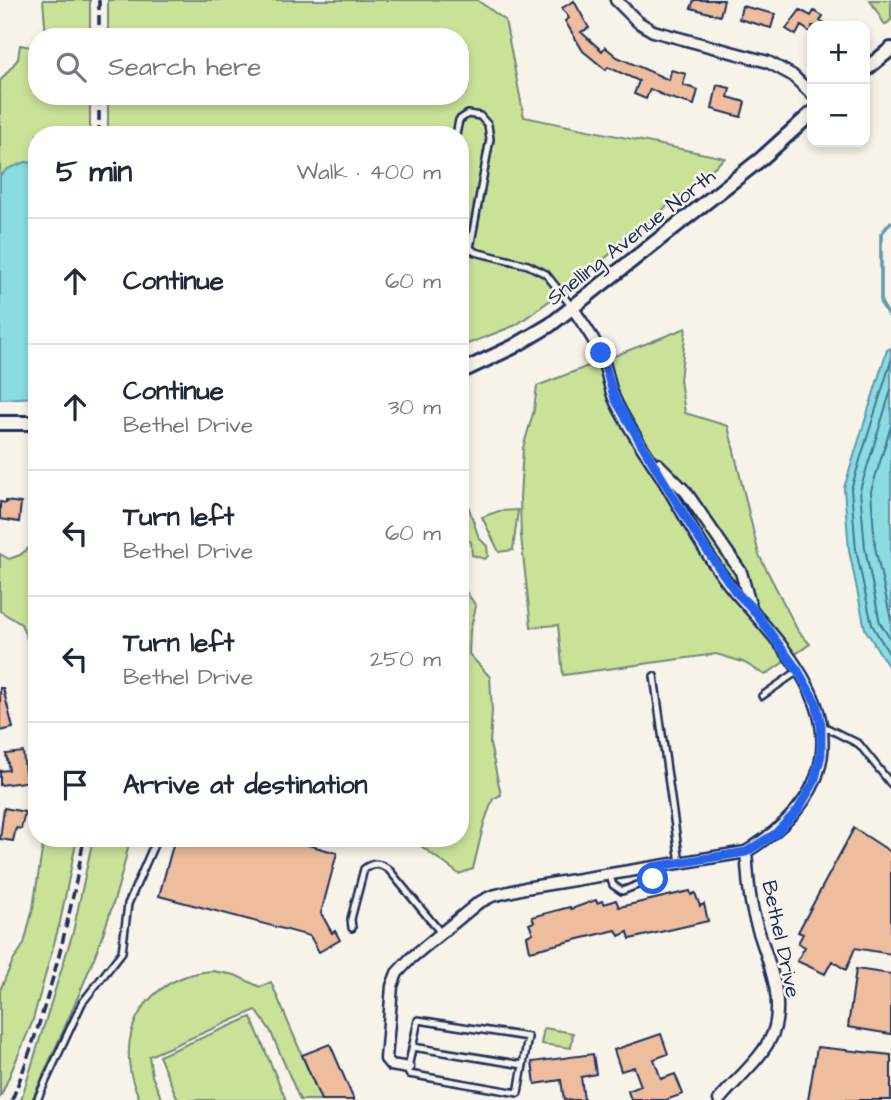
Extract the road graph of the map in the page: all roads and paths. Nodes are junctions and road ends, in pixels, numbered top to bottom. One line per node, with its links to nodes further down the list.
1 (616, 0): 4 (street)
2 (891, 48): 3 (street)
3 (870, 66)
4 (807, 89)
5 (807, 118): 8 (street, Snelling Avenue North)
6 (458, 126): 7 (lane)
7 (470, 248): 8 (lane)
8 (572, 307): 9 (street, Snelling Avenue North); 12 (street)
9 (469, 368)
10 (0, 423): 11 (street)
11 (28, 423)
12 (647, 453): 13 (street); 13 (street)
13 (752, 608): 14 (street)
14 (798, 671): 16 (lane); 17 (street)
15 (654, 676): 21 (lane)
16 (762, 696)
17 (821, 725): 18 (lane); 20 (street)
18 (891, 784)
19 (153, 847): 29 (lane)
20 (746, 852): 21 (street); 30 (street, Bethel Drive)
21 (680, 863): 22 (street)
22 (653, 867): 23 (street); 23 (lane)
23 (609, 874): 25 (street)
24 (352, 928): 25 (lane)
25 (441, 933): 28 (street)
26 (412, 1047): 27 (lane); 27 (lane); 28 (lane)
27 (523, 1065): 28 (lane)
28 (408, 1068)
29 (37, 1100)
30 (719, 1100)

